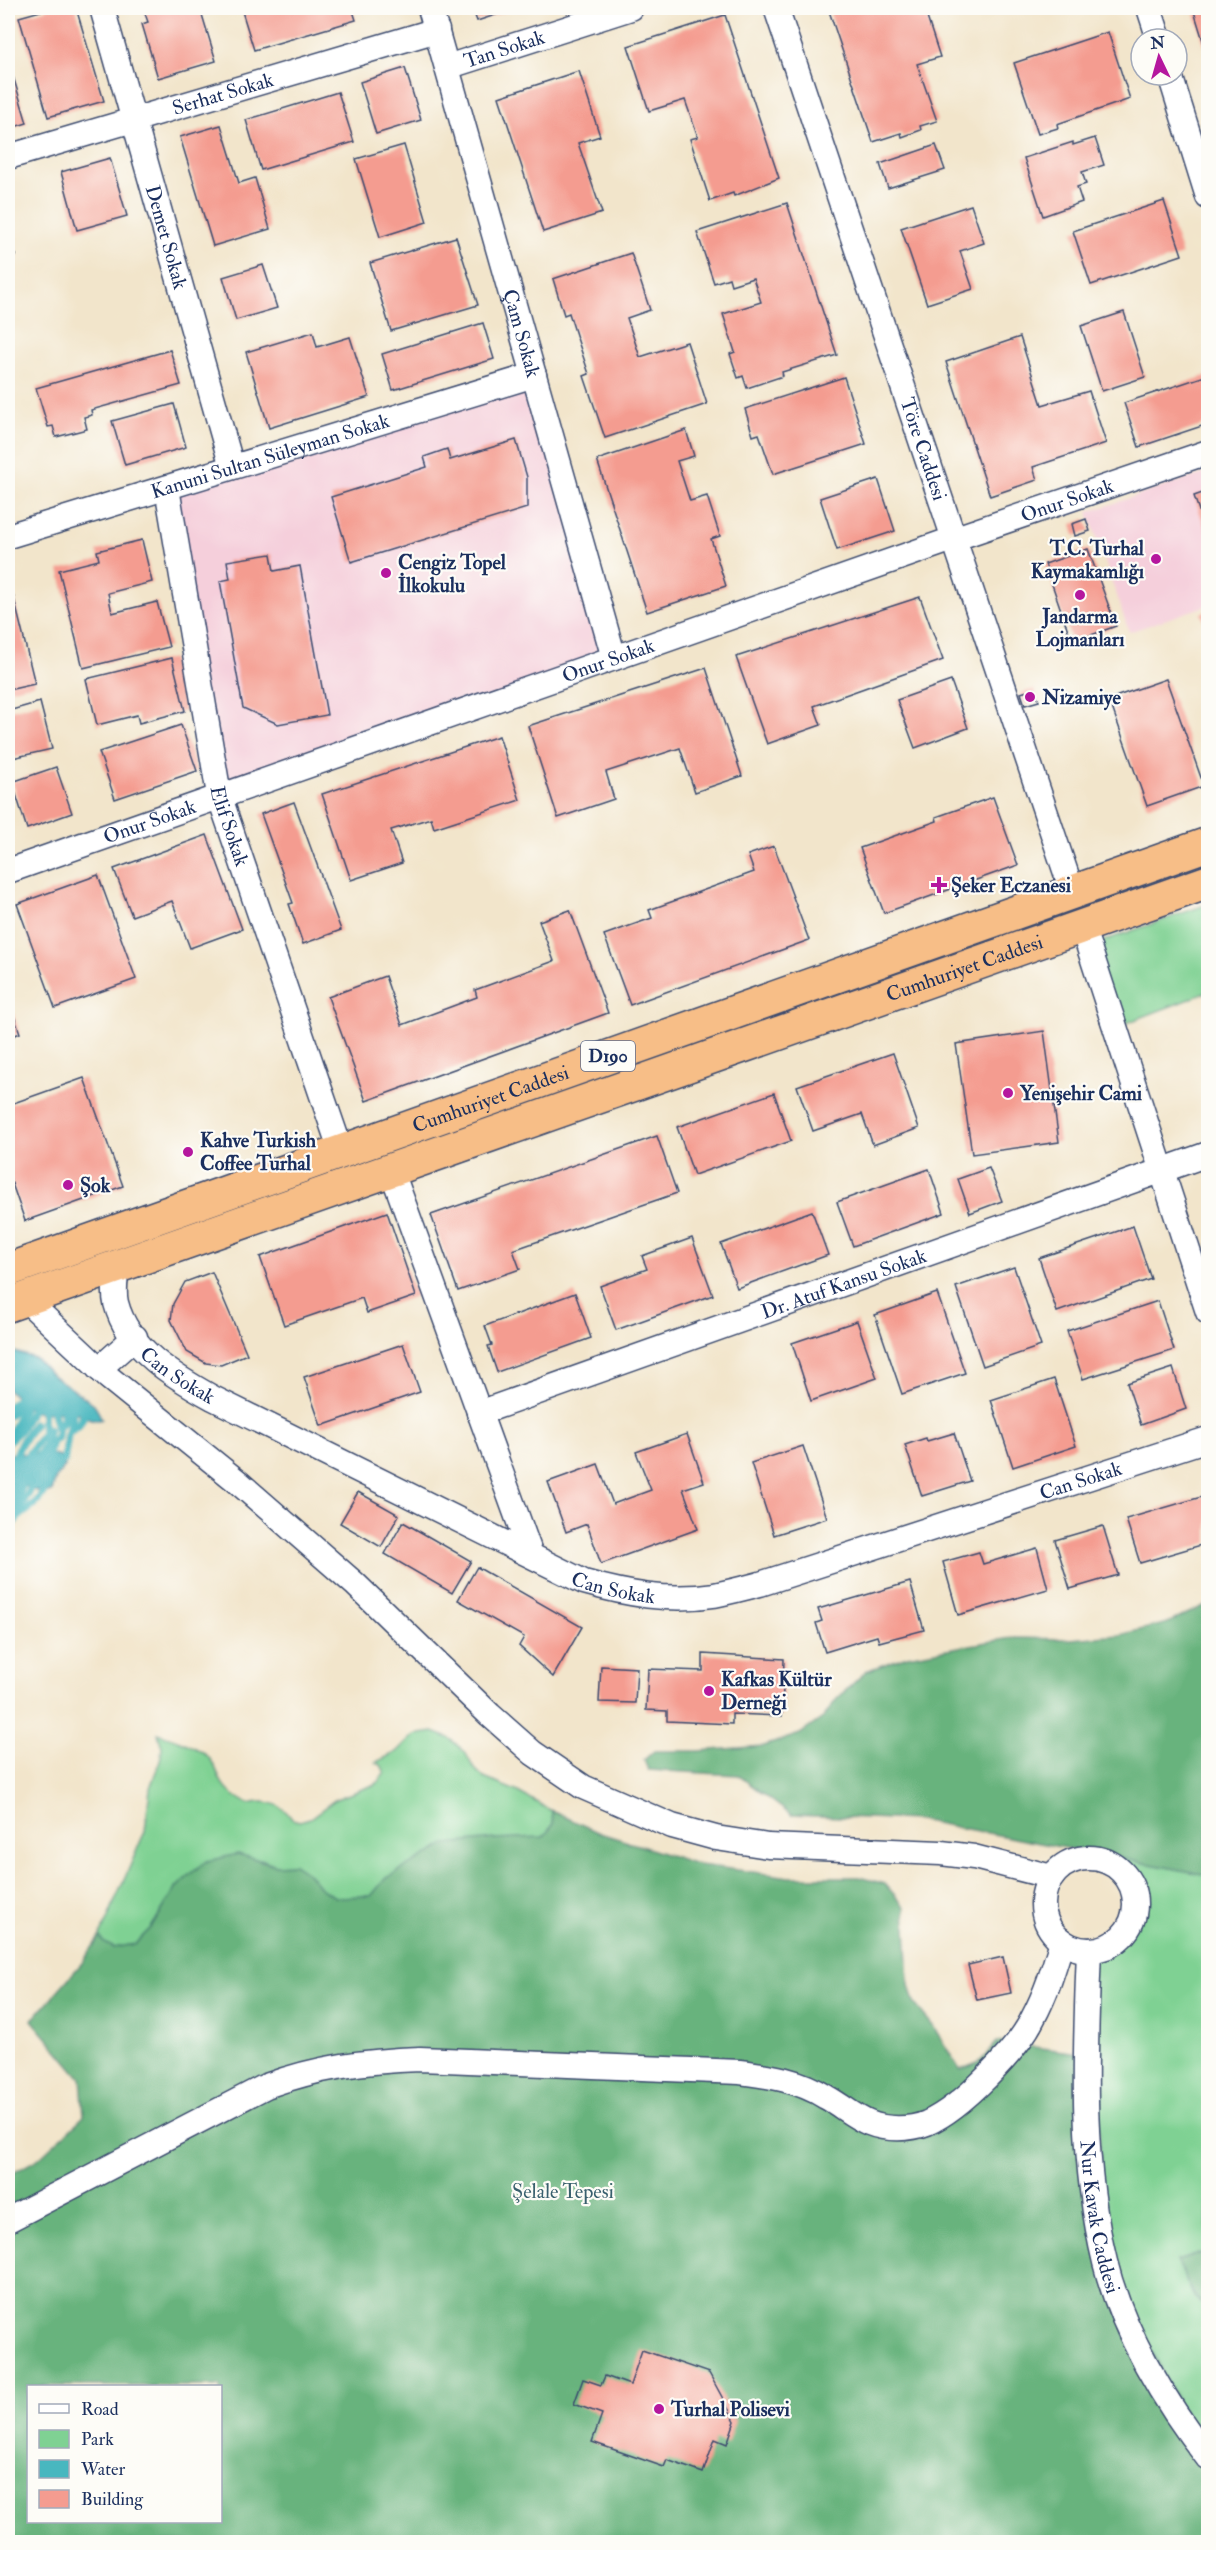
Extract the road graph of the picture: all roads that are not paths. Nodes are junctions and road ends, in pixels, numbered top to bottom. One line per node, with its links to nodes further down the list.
1 (102, 8): 9 (street, Demet Sokak)
2 (631, 8): 7 (street, Tan Sokak)
3 (776, 8): 17 (street, Töre Caddesi)
4 (1149, 8): 6 (street)
5 (434, 19): 7 (street, Çam Sokak); 9 (street, Serhat Sokak)
6 (1155, 27)
7 (447, 67): 12 (street, Çam Sokak)
8 (1174, 87): 11 (street)
9 (134, 120): 10 (street, Serhat Sokak); 14 (street, Demet Sokak)
10 (8, 157)
11 (1209, 197)
12 (534, 375): 14 (street, Kanuni Sultan Süleyman Sokak); 18 (street, Çam Sokak)
13 (1209, 453): 17 (street, Onur Sokak)
14 (232, 467): 15 (street, Kanuni Sultan Süleyman Sokak)
15 (167, 488): 16 (street, Kanuni Sultan Süleyman Sokak); 19 (street, Elif Sokak)
16 (8, 536)
17 (953, 539): 18 (street, Onur Sokak); 23 (street, Töre Caddesi)
18 (614, 658): 19 (street, Onur Sokak)
19 (219, 795): 21 (street, Onur Sokak); 25 (street, Elif Sokak)
20 (1209, 844): 23 (highway, Cumhuriyet Caddesi / D190)
21 (8, 871)
22 (1209, 882): 24 (highway, Cumhuriyet Caddesi / D190)
23 (1072, 891): 25 (highway, Cumhuriyet Caddesi / D190)
24 (1082, 926): 27 (highway, Cumhuriyet Caddesi / D190); 28 (street)
25 (341, 1151): 29 (highway, Cumhuriyet Caddesi / D190)
26 (1209, 1154): 28 (street, Dr. Atuf Kansu Sokak)
27 (391, 1169): 30 (highway, Cumhuriyet Caddesi / D190); 36 (street)
28 (1163, 1171): 33 (street); 36 (street, Dr. Atuf Kansu Sokak)
29 (104, 1235): 30 (highway); 31 (highway, Cumhuriyet Caddesi / D190)
30 (117, 1266): 32 (highway, Cumhuriyet Caddesi / D190); 34 (street, Can Sokak)
31 (9, 1269): 32 (highway)
32 (16, 1302): 35 (street)
33 (1209, 1312)
34 (135, 1338): 35 (street); 38 (street, Can Sokak)
35 (99, 1369): 39 (street)
36 (479, 1413): 38 (street)
37 (1209, 1439): 38 (street, Can Sokak)
38 (531, 1555)
39 (1052, 1877): 40 (street); 41 (street)
40 (1062, 1941): 41 (street); 42 (street)
41 (1089, 1950): 43 (street, Nur Kavak Caddesi)
42 (8, 2220)
43 (1209, 2458)

